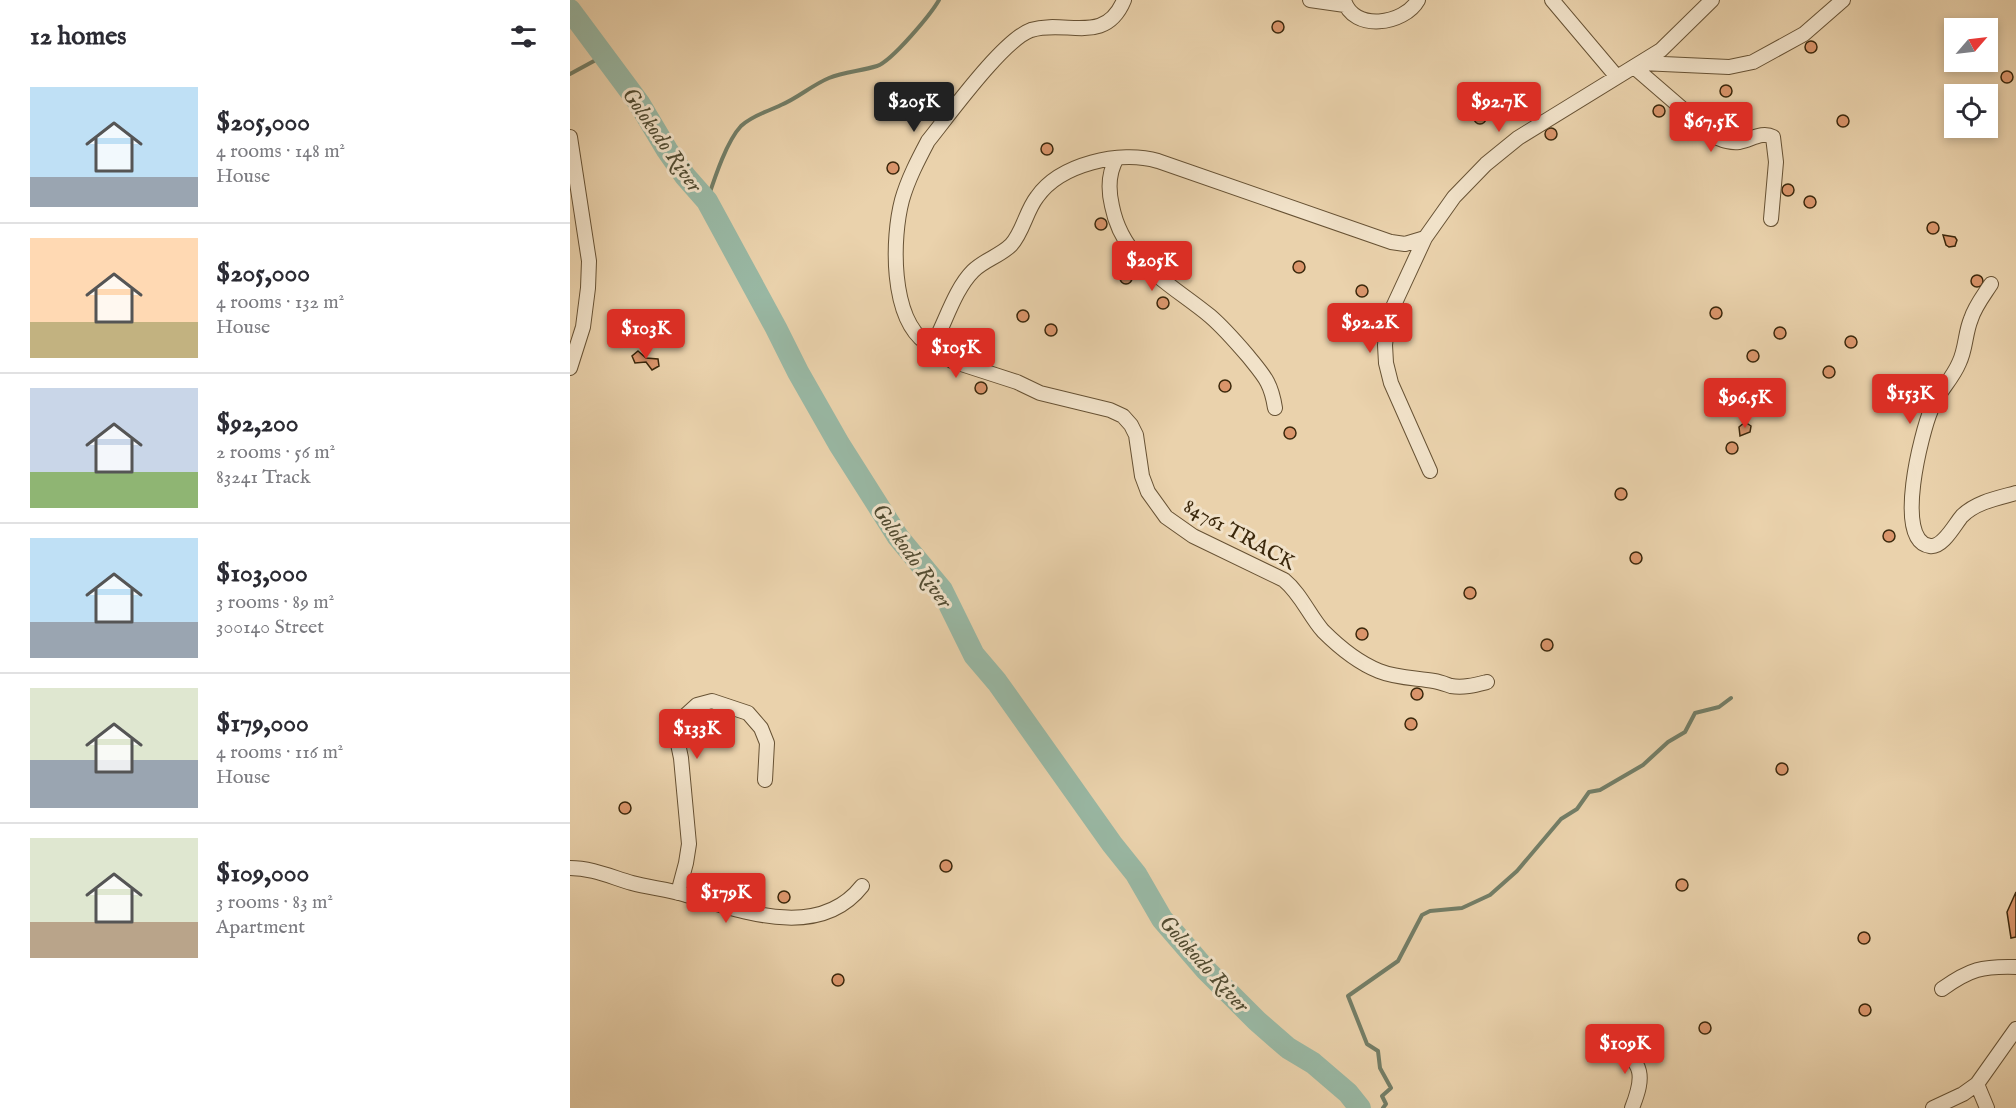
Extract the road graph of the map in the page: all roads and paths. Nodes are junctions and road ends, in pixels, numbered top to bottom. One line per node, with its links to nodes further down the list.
1 (1124, 0): 15 (street, 84761 TRACK)
2 (1310, 0): 7 (street)
3 (1418, 0): 7 (street)
4 (1552, 0): 9 (street)
5 (1712, 0): 8 (street)
6 (1843, 0): 8 (street)
7 (1344, 3)
8 (1637, 65): 9 (street); 12 (street)
9 (1617, 77): 13 (street)
10 (570, 137): 16 (street)
11 (1117, 158): 13 (street); 15 (street); 17 (street)
12 (1771, 219)
13 (1425, 238): 18 (street)
14 (1991, 284): 19 (street)
15 (939, 350): 20 (street, 84761 TRACK)
16 (570, 368)
17 (1275, 408)
18 (1430, 471)
19 (2016, 493)
20 (1487, 682)
21 (765, 780): 24 (street)
22 (570, 868): 24 (street)
23 (862, 886): 24 (street)
24 (678, 892)
25 (2016, 967): 26 (street)
26 (1942, 989)
27 (2016, 1029): 29 (street)
28 (1616, 1042): 30 (street)
29 (1977, 1084): 31 (street); 32 (street)
30 (1632, 1108)
31 (1933, 1108)
32 (1986, 1108)

